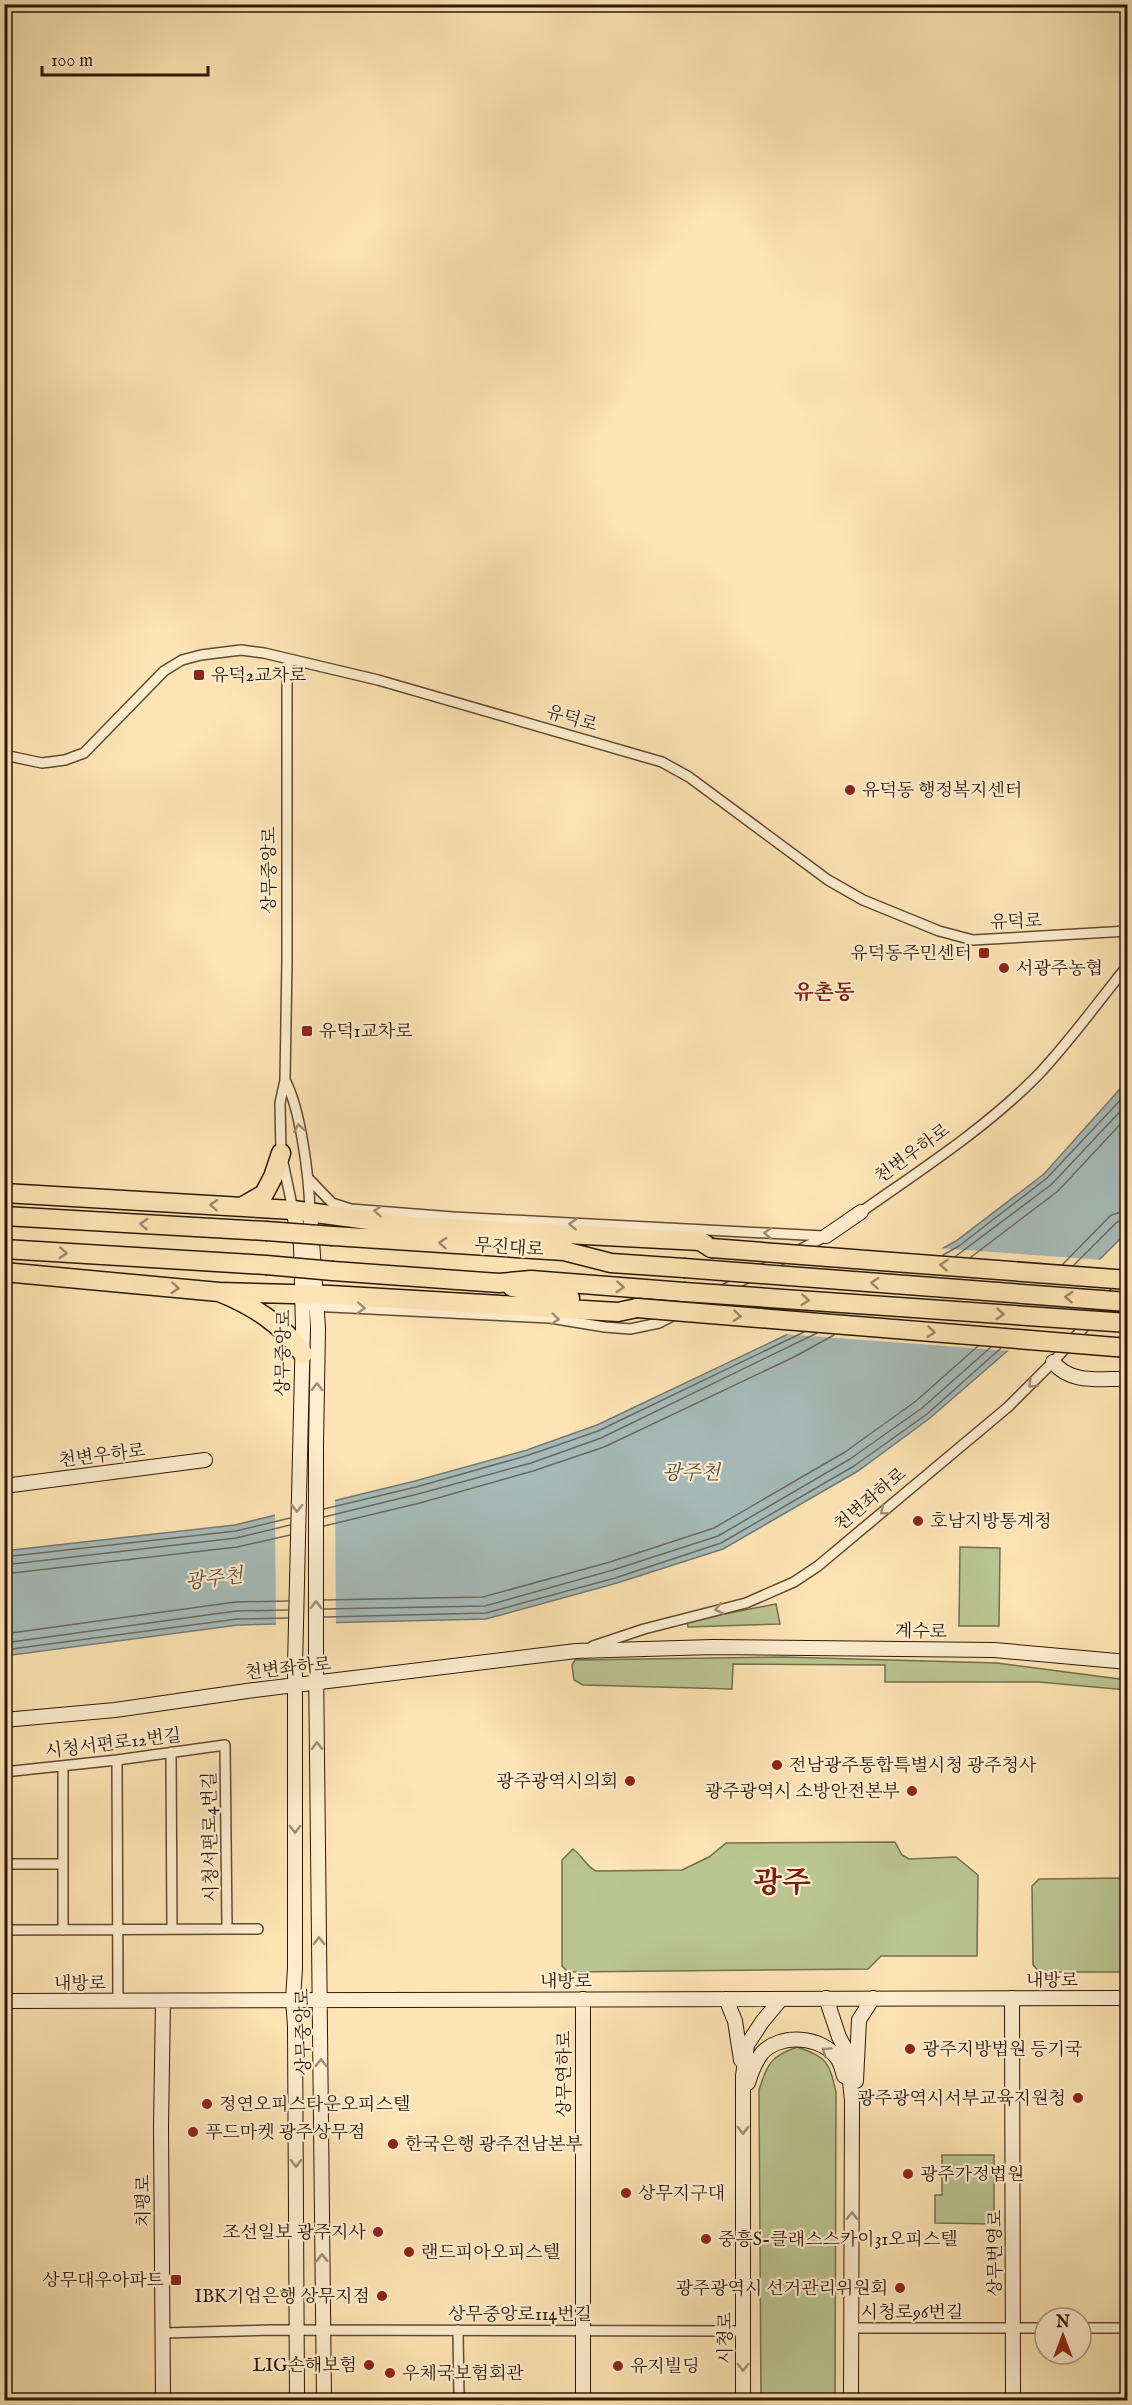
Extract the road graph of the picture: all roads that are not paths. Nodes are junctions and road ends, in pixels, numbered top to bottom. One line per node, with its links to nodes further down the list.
1 (287, 659): 2 (street, 유덕로); 3 (street, 유덕로); 5 (street, 상무중앙로)
2 (4, 755)
3 (1128, 931)
4 (1128, 965): 12 (street, 천변우하로)
5 (285, 1080): 6 (street, 상무중앙로); 7 (street, 상무중앙로, one-way to 5)
6 (281, 1154): 10 (highway); 11 (street, 상무중앙로)
7 (308, 1178): 9 (street); 11 (street, 상무중앙로)
8 (4, 1193): 10 (highway, one-way to 8)
9 (332, 1203): 14 (street); 15 (street, one-way to 9)
10 (243, 1206): 11 (highway)
11 (302, 1211): 14 (highway); 23 (street, 상무중앙로)
12 (861, 1212): 15 (street, 천변우하로)
13 (4, 1216): 18 (highway, 무진대로, one-way to 13, bridge)
14 (347, 1217): 16 (highway)
15 (826, 1236): 23 (street, 천변우하로, one-way to 15)
16 (711, 1248): 18 (highway); 20 (highway, one-way to 16, bridge)
17 (4, 1249): 21 (highway, 무진대로, one-way to 21, bridge)
18 (564, 1251): 24 (highway, 무진대로, one-way to 18, bridge)
19 (4, 1272): 22 (highway, one-way to 22)
20 (1128, 1279): 29 (street, 천변좌하로)
21 (499, 1283): 25 (highway); 26 (highway, 무진대로, one-way to 26, bridge)
22 (219, 1292): 23 (highway); 28 (highway)
23 (310, 1300): 25 (highway); 28 (street, 상무중앙로); 36 (street, 상무중앙로, one-way to 23)
24 (1128, 1302)
25 (637, 1308): 27 (highway, one-way to 27, bridge)
26 (1128, 1323)
27 (1128, 1348)
28 (303, 1354): 37 (street, 상무중앙로, one-way to 37)
29 (1053, 1362): 30 (street); 34 (street, 천변좌하로, one-way to 34)
30 (1128, 1378)
31 (205, 1460): 32 (street, 천변우하로)
32 (4, 1486)
33 (713, 1647): 34 (street, 천변좌하로); 35 (street, 계수로)
34 (576, 1651): 36 (street, 천변좌하로)
35 (1128, 1662)
36 (316, 1684): 37 (street, 천변좌하로); 56 (street, 상무중앙로, one-way to 36)
37 (295, 1686): 38 (street, 천변좌하로); 60 (street, 상무중앙로, one-way to 60)
38 (4, 1720)
39 (225, 1745): 40 (street, 시청서편로12번길); 48 (street, 시청서편로4번길)
40 (171, 1752): 41 (street, 시청서편로12번길); 47 (street, 시청서편로4번길)
41 (117, 1760): 42 (street, 시청서편로12번길); 46 (street)
42 (63, 1767): 43 (street, 시청서편로12번길); 45 (street)
43 (4, 1772)
44 (4, 1864): 45 (street)
45 (63, 1864): 51 (street)
46 (118, 1929): 47 (street, 시청서편로4번길); 51 (street, 시청서편로4번길); 62 (street)
47 (172, 1929): 48 (street, 시청서편로4번길)
48 (227, 1929): 49 (street, 시청서편로4번길)
49 (258, 1929)
50 (4, 1930): 51 (street, 시청서편로4번길)
51 (63, 1930)
52 (826, 1998): 53 (street, 내방로); 59 (street, 내방로); 66 (street, 시청로)
53 (873, 1998): 54 (street, 내방로); 66 (street, 시청로)
54 (1012, 1998): 55 (street, 내방로); 68 (street, 상무번영로)
55 (1128, 1998)
56 (320, 1999): 57 (street, 내방로); 60 (street, 내방로); 73 (street, 상무중앙로, one-way to 56)
57 (583, 1999): 58 (street, 내방로); 75 (street, 상무연하로)
58 (726, 1999): 59 (street, 내방로); 64 (street, 시청로)
59 (781, 1999): 64 (street, 시청로)
60 (293, 2000): 63 (street, 내방로); 72 (street, 상무중앙로, one-way to 72)
61 (4, 2001): 62 (street, 내방로)
62 (118, 2001): 63 (street, 내방로)
63 (162, 2001): 77 (street, 치평로)
64 (743, 2076): 65 (street, 시청로)
65 (743, 2095): 66 (street, 시청로, one-way to 65); 76 (street, 시청로, one-way to 76)
66 (852, 2101): 67 (street, 시청로, one-way to 66)
67 (850, 2328): 68 (street, 시청로96번길); 84 (street, 시청로)
68 (1012, 2328): 69 (street, 시청로96번길); 85 (street, 상무번영로)
69 (1033, 2328)
70 (1093, 2328): 71 (street)
71 (1128, 2328)
72 (297, 2330): 73 (street, 상무중앙로114번길); 77 (street, 상무중앙로114번길); 79 (street, 상무중앙로)
73 (322, 2330): 74 (street, 상무중앙로114번길); 80 (street, 상무중앙로)
74 (458, 2330): 75 (street, 상무중앙로114번길); 81 (street)
75 (583, 2330): 76 (street, 상무중앙로114번길); 82 (street, 상무연하로)
76 (743, 2331): 83 (street, 시청로, one-way to 83)
77 (163, 2332): 78 (street, 치평로)
78 (163, 2400)
79 (297, 2400)
80 (324, 2400)
81 (459, 2400)
82 (583, 2400)
83 (742, 2400)
84 (850, 2400)
85 (1013, 2400)

